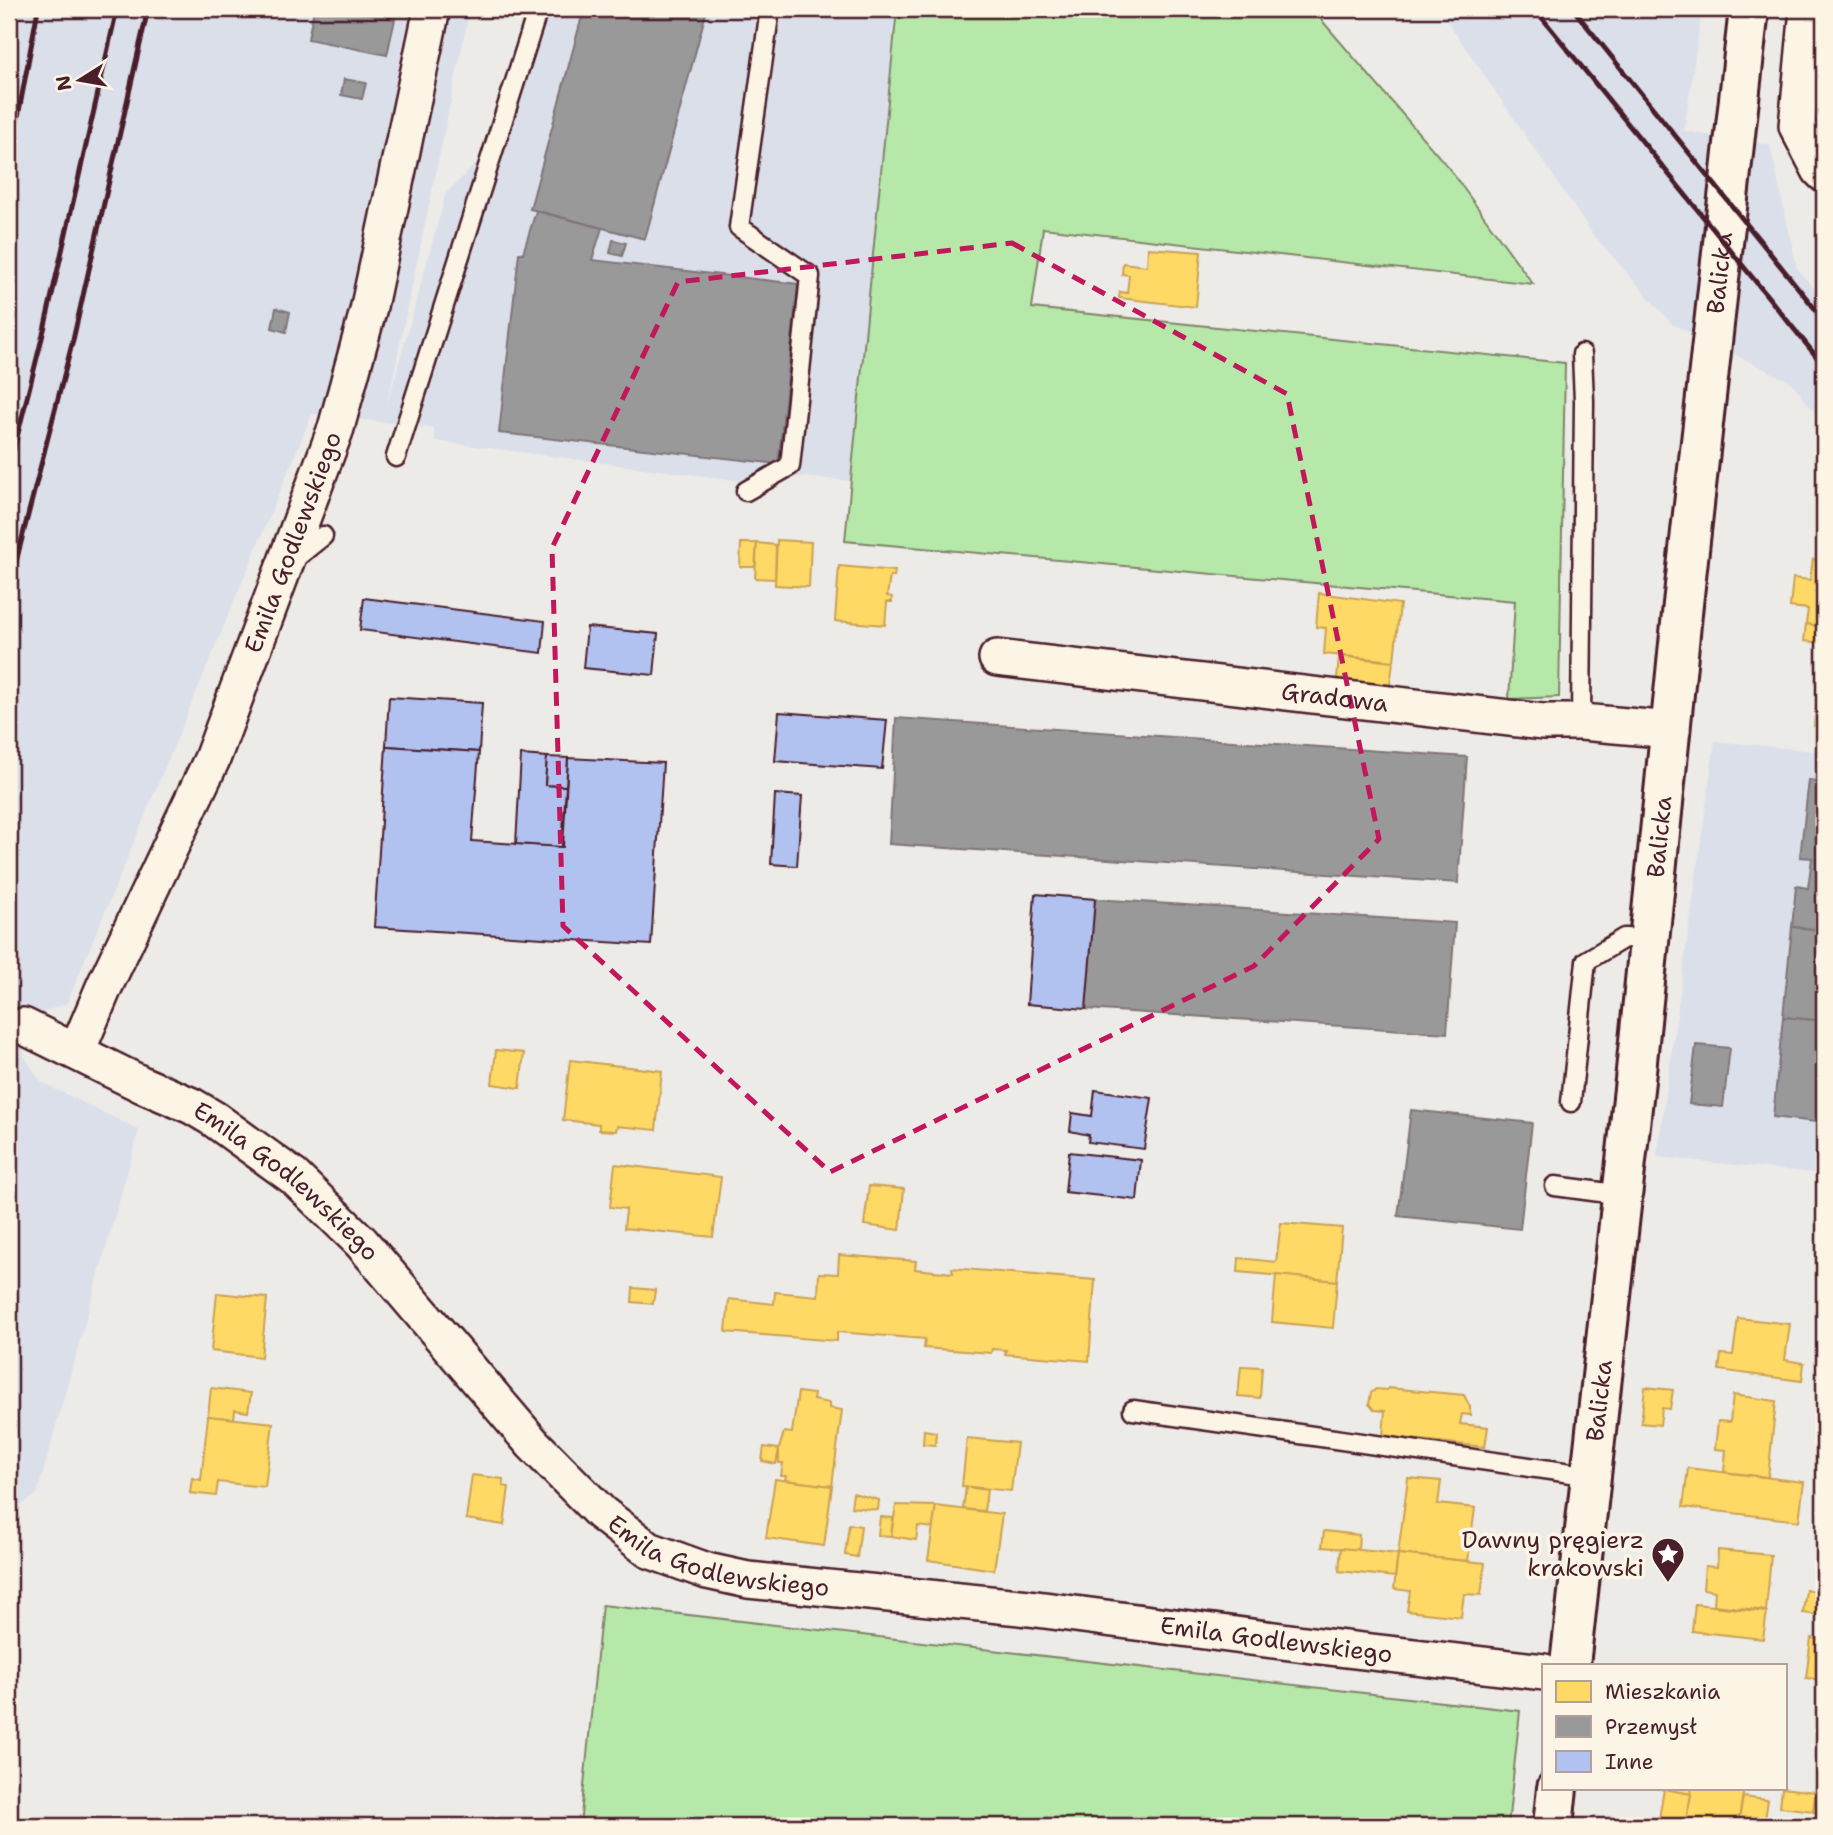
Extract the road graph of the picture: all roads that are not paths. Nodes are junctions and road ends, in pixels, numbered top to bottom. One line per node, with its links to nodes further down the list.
1 (432, 9): 11 (street, Emila Godlewskiego)
2 (538, 9): 8 (lane)
3 (770, 9): 9 (lane)
4 (1749, 9): 14 (street, Balicka)
5 (1808, 9): 6 (street)
6 (1824, 174)
7 (1582, 354): 13 (lane)
8 (396, 457)
9 (746, 491)
10 (323, 536): 11 (lane)
11 (286, 566): 17 (street, Emila Godlewskiego)
12 (997, 658): 13 (street, Gradowa)
13 (1581, 722): 14 (street, Gradowa)
14 (1672, 730): 15 (street, Balicka)
15 (1650, 939): 18 (lane); 20 (street, Balicka)
16 (23, 1026): 17 (street, Emila Godlewskiego)
17 (77, 1051): 24 (street, Emila Godlewskiego)
18 (1571, 1102)
19 (1555, 1186): 20 (lane)
20 (1623, 1195): 22 (street, Balicka)
21 (1133, 1410): 22 (lane)
22 (1591, 1476): 23 (street, Balicka)
23 (1570, 1664)
24 (1542, 1672)
25 (1557, 1790): 26 (street)
26 (1553, 1826)

